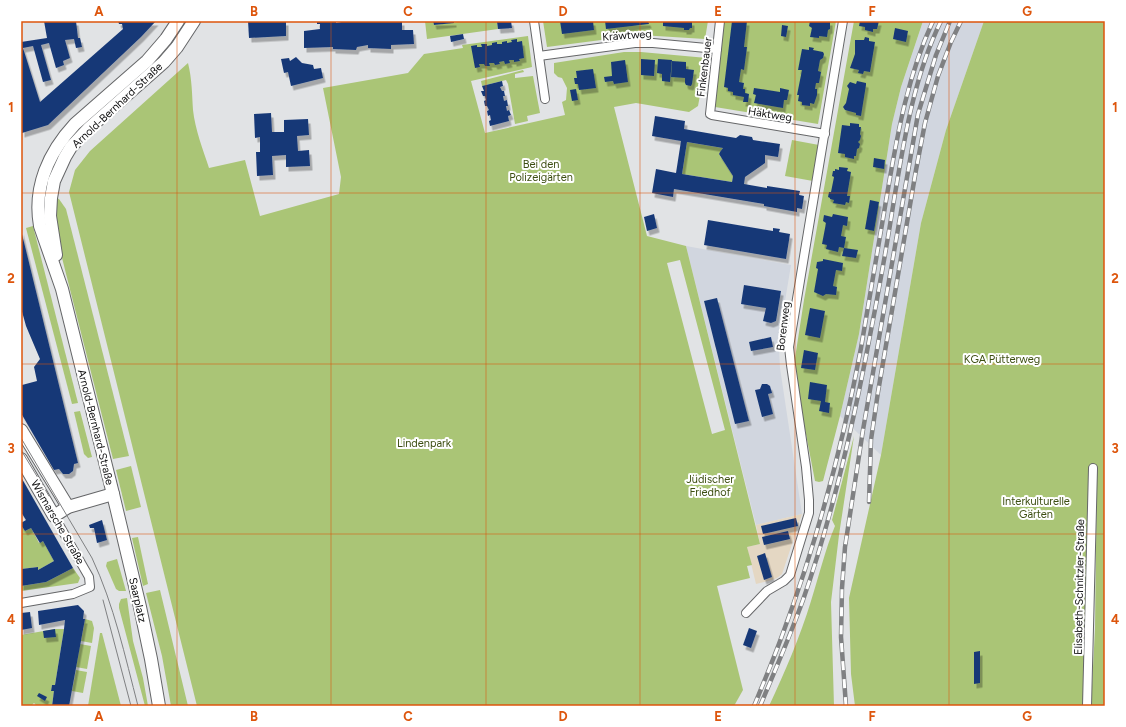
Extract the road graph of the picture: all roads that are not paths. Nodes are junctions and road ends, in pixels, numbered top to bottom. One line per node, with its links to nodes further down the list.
1 (178, 21): 11 (main road, Arnold-Bernhard-Straße)
2 (194, 21): 11 (main road, Arnold-Bernhard-Straße)
3 (534, 21): 7 (street)
4 (720, 21): 6 (street, Finkenbauer)
5 (843, 21): 10 (street, Borenweg)
6 (717, 49): 7 (street, Kräwtweg); 9 (street, Finkenbauer)
7 (539, 56): 8 (street)
8 (545, 99)
9 (712, 115): 10 (street, Häktweg)
10 (825, 134): 19 (street, Borenweg)
11 (62, 289): 15 (main road, Arnold-Bernhard-Straße)
12 (21, 430): 16 (main road, Wismarsche Straße)
13 (21, 459): 17 (main road, Wismarsche Straße)
14 (1093, 468): 21 (street, Elisabeth-Schnitzler-Straße)
15 (113, 494): 16 (main road, Wismarsche Straße); 20 (main road, Saarplatz)
16 (68, 507): 17 (main road)
17 (54, 516): 18 (street, Wismarsche Straße)
18 (21, 602)
19 (746, 613)
20 (159, 706)
21 (1087, 706)

